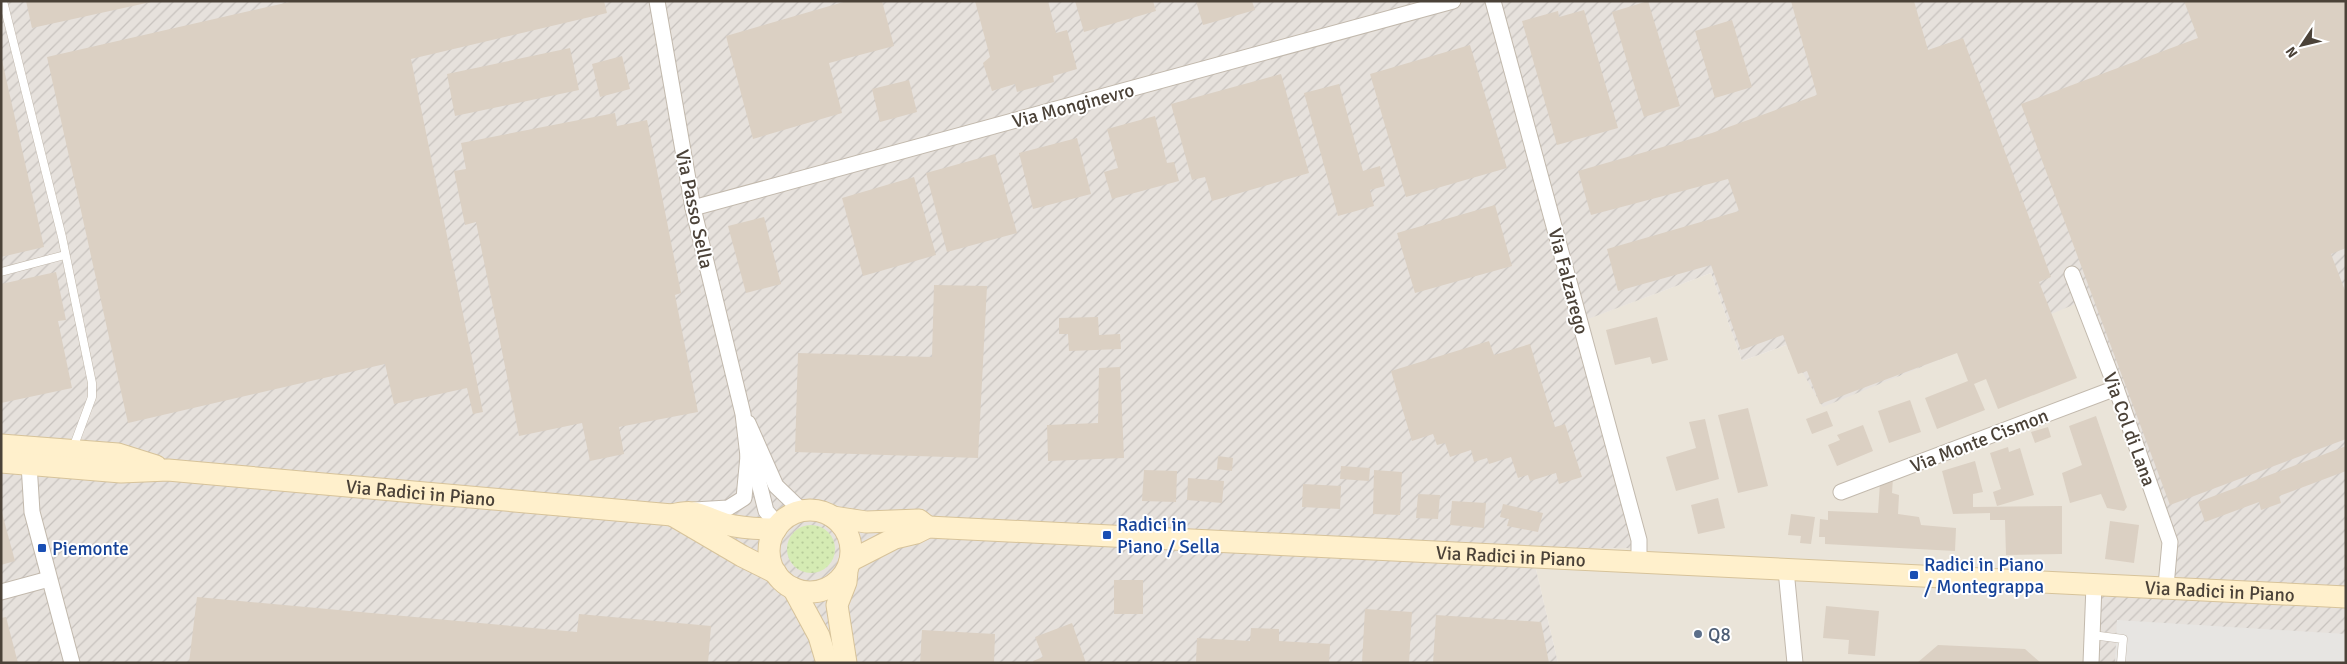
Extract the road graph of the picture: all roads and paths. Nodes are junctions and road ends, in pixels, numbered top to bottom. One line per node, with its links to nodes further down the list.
1 (3, 1): 6 (lane)
2 (657, 1): 5 (street, Via Passo Sella)
3 (1453, 1): 5 (street, Via Monginevro)
4 (1493, 1): 25 (street, Via Falzarego)
5 (693, 208): 10 (street, Via Passo Sella)
6 (65, 255): 7 (lane); 12 (lane)
7 (1, 272)
8 (2072, 274): 9 (street, Via Col di Lana)
9 (2116, 388): 19 (street, Via Monte Cismon); 31 (street, Via Col di Lana)
10 (743, 414): 15 (street, Via Passo Sella); 20 (street, Via Passo Sella)
11 (1, 445): 12 (street)
12 (72, 450): 14 (street)
13 (1, 453): 17 (street)
14 (110, 454): 17 (street); 18 (street)
15 (748, 456): 21 (street, Via Passo Sella); 24 (street, Via Passo Sella)
16 (1, 462): 17 (street)
17 (29, 464): 18 (street); 29 (street)
18 (168, 470): 21 (street, Via Radici in Piano)
19 (1841, 492)
20 (802, 511): 22 (street); 24 (street)
21 (680, 513): 24 (street); 28 (street)
22 (833, 517): 23 (street, Via Radici in Piano); 26 (street)
23 (928, 526): 25 (street, Via Radici in Piano); 26 (street)
24 (778, 527): 28 (street)
25 (1639, 562): 27 (street, Via Radici in Piano)
26 (848, 566): 32 (street); 38 (street)
27 (1786, 570): 30 (street, Via Radici in Piano); 39 (street)
28 (776, 573): 32 (street)
29 (49, 578): 33 (street); 36 (street)
30 (2094, 585): 31 (street, Via Radici in Piano); 35 (street)
31 (2166, 586): 34 (street, Via Radici in Piano)
32 (793, 588): 37 (street)
33 (1, 592)
34 (2346, 597)
35 (2092, 635): 40 (street); 41 (lane)
36 (72, 663)
37 (827, 663)
38 (846, 663)
39 (1795, 663)
40 (2091, 663)
41 (2122, 663)

